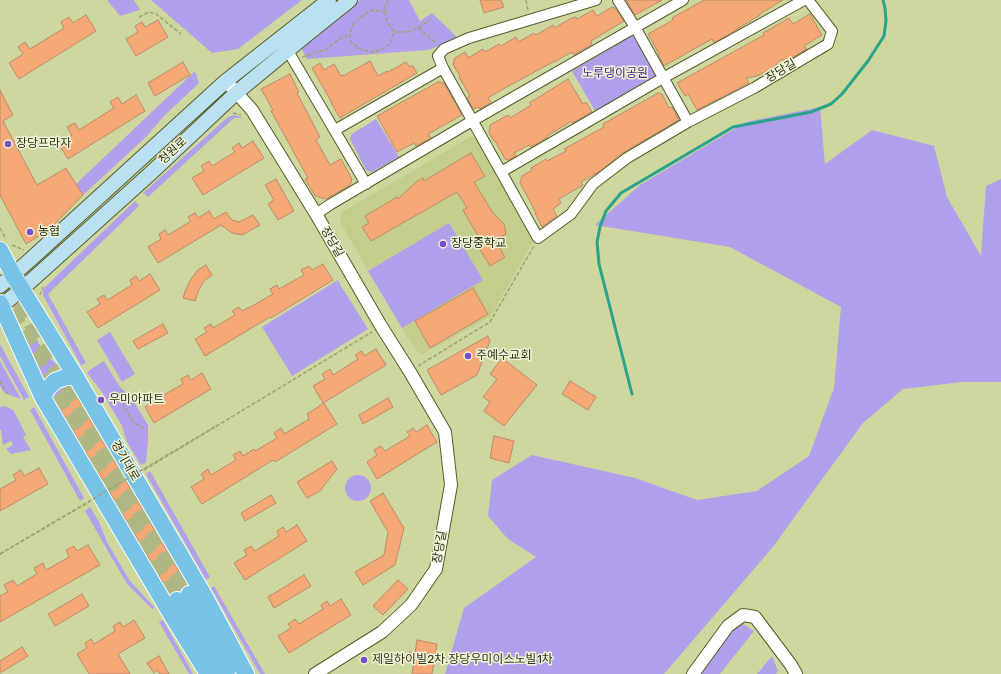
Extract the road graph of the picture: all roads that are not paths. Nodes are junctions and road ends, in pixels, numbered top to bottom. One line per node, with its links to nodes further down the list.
1 (329, 0): 12 (main road, 청원로)
2 (350, 0): 9 (main road, 청원로)
3 (596, 0): 10 (street)
4 (618, 0): 8 (street)
5 (683, 0): 8 (street, 장당길)
6 (804, 0): 11 (street)
7 (808, 0): 15 (street, 장당길)
8 (635, 27): 11 (street); 14 (street, 장당길)
9 (291, 55): 13 (main road, 청원로); 16 (street)
10 (443, 68): 14 (street); 16 (street)
11 (663, 78): 15 (street); 17 (street)
12 (226, 81): 13 (street, 장당길); 21 (main road, 청원로)
13 (236, 94): 19 (street, 장당길); 23 (main road, 청원로)
14 (472, 121): 17 (street); 18 (street, 장당길)
15 (688, 122): 17 (street, 장당길)
16 (335, 130): 18 (street)
17 (501, 172)
18 (366, 184): 19 (street, 장당길)
19 (316, 214): 32 (street, 장당길)
20 (0, 250): 21 (main road, 경기대로)
21 (13, 275): 22 (main road, 청원로); 23 (main road, 경기대로)
22 (0, 286)
23 (22, 290): 24 (main road, 청원로); 25 (main road, 경기대로)
24 (0, 305): 26 (main road)
25 (76, 377): 26 (main road); 31 (main road, 경기대로)
26 (43, 398): 28 (main road)
27 (790, 671): 33 (street)
28 (208, 674)
29 (220, 674): 30 (main road)
30 (234, 674)
31 (246, 674)
32 (315, 674)
33 (692, 674)

